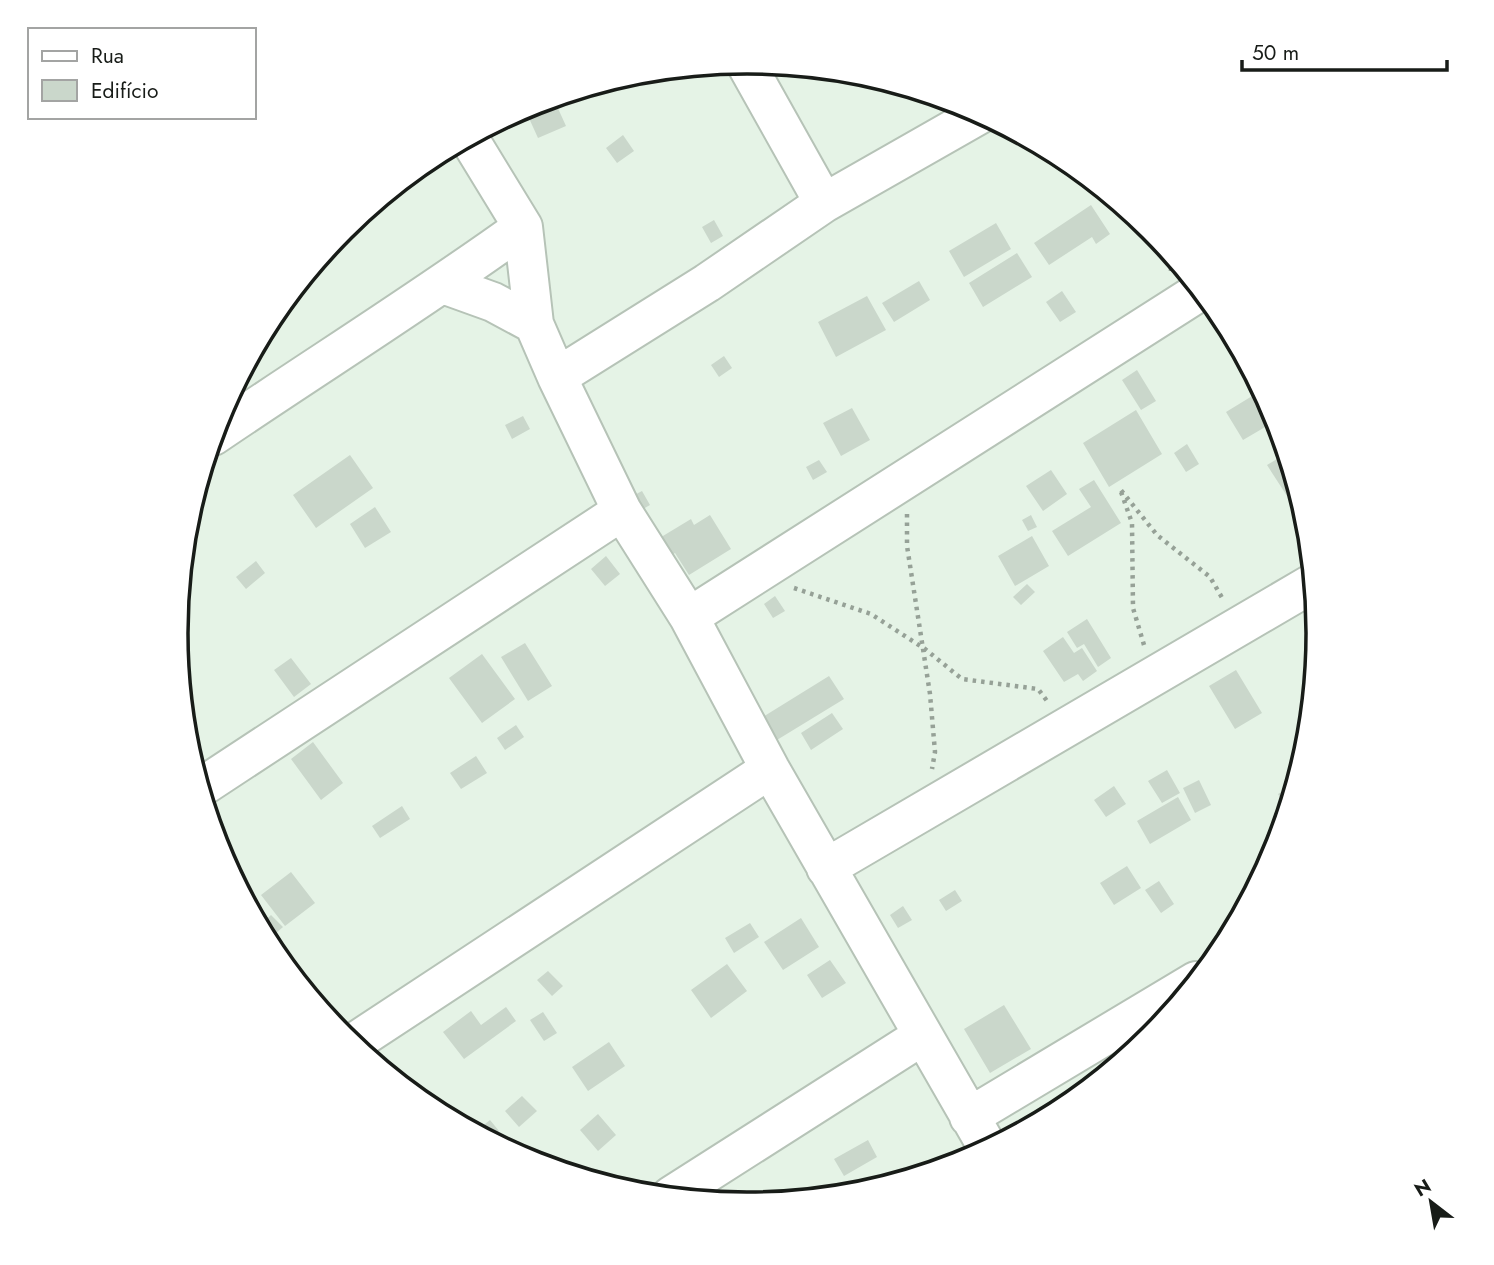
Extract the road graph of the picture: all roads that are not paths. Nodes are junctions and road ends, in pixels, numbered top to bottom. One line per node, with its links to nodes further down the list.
1 (752, 74): 4 (street)
2 (970, 120): 4 (street)
3 (473, 145): 5 (street)
4 (824, 203): 9 (street)
5 (523, 228): 6 (street); 8 (street)
6 (443, 284): 8 (street); 10 (street)
7 (1187, 287): 13 (street)
8 (534, 324): 9 (street)
9 (557, 377): 11 (street)
10 (229, 425)
11 (622, 511): 13 (street); 15 (street)
12 (1304, 588): 16 (street)
13 (689, 617): 14 (street)
14 (770, 769): 16 (street); 19 (street)
15 (209, 782)
16 (826, 869): 18 (street)
17 (1166, 1002): 20 (street)
18 (922, 1036): 20 (street); 21 (street)
19 (362, 1038)
20 (978, 1133)
21 (684, 1188)

